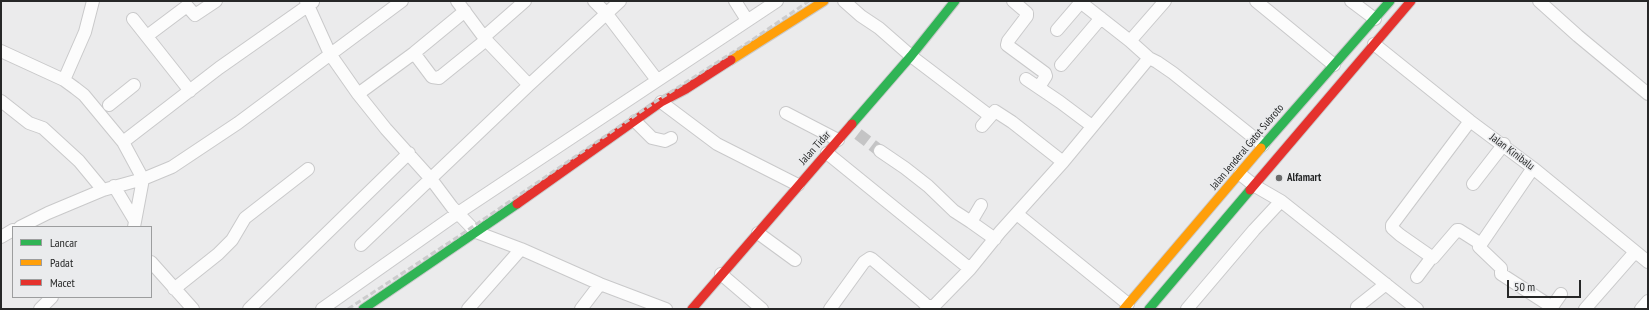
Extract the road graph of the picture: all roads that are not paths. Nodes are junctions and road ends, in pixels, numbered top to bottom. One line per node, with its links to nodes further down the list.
1 (93, 1): 41 (street)
2 (216, 1): 29 (street)
3 (402, 1): 35 (street)
4 (457, 1): 22 (street)
5 (525, 1): 30 (street)
6 (594, 1): 23 (street)
7 (620, 1): 23 (street)
8 (735, 1): 27 (street)
9 (777, 1): 27 (street)
10 (824, 1): 50 (street)
11 (844, 1): 36 (street)
12 (955, 1): 36 (street, Jalan Tidar)
13 (1013, 1): 45 (street)
14 (1165, 1): 31 (street)
15 (1351, 1): 26 (street)
16 (1390, 1): 26 (street, Jalan Jenderal Gatot Subroto)
17 (1412, 1): 32 (street)
18 (1539, 1): 48 (street)
19 (1080, 2): 24 (street); 28 (street)
20 (309, 3): 35 (street); 46 (street)
21 (1264, 3): 39 (street)
22 (465, 11): 30 (street); 34 (street)
23 (606, 13): 42 (street); 44 (street)
24 (1101, 18): 31 (street); 38 (street)
25 (133, 19): 29 (street)
26 (1375, 19): 39 (street, Jalan Jenderal Gatot Subroto)
27 (747, 20): 42 (street)
28 (1057, 30)
29 (147, 36): 46 (street)
30 (485, 39): 34 (street); 44 (street)
31 (1130, 41): 37 (street)
32 (1374, 44): 54 (street, Jalan Kinibalu); 74 (street)
33 (2, 53): 41 (street)
34 (414, 53): 47 (street)
35 (330, 54): 47 (street); 70 (street)
36 (911, 56): 53 (street); 59 (street, Jalan Tidar)
37 (1149, 58): 57 (street); 62 (street)
38 (1061, 65)
39 (1334, 65): 62 (street, Jalan Jenderal Gatot Subroto)
40 (1026, 79): 45 (street)
41 (64, 80): 51 (street)
42 (657, 80): 78 (street)
43 (134, 85): 51 (street)
44 (529, 85): 71 (street)
45 (1039, 86): 57 (street)
46 (190, 91): 60 (street)
47 (358, 94): 64 (street)
48 (1648, 94)
49 (1, 101): 75 (street)
50 (661, 102): 55 (street); 73 (street)
51 (104, 109): 60 (street)
52 (786, 113): 59 (street)
53 (990, 116): 56 (street); 66 (street)
54 (1470, 120): 61 (street, Jalan Kinibalu); 92 (street)
55 (635, 121): 58 (street); 84 (street)
56 (982, 126)
57 (1092, 126): 66 (street)
58 (671, 138)
59 (838, 140): 65 (street, Jalan Tidar)
60 (123, 142): 70 (street)
61 (1504, 144): 67 (street, Jalan Kinibalu); 72 (street)
62 (1264, 145): 69 (street, Jalan Jenderal Gatot Subroto)
63 (880, 151): 80 (street)
64 (409, 153): 71 (street); 110 (street)
65 (826, 153): 73 (street, Jalan Tidar); 96 (street)
66 (1063, 162): 79 (street)
67 (1533, 168): 90 (street); 91 (street, Jalan Kinibalu)
68 (308, 169): 101 (street)
69 (1240, 174): 74 (street); 105 (street, Jalan Jenderal Gatot Subroto)
70 (143, 179): 75 (street); 81 (street)
71 (431, 179): 78 (street); 88 (street)
72 (1473, 184)
73 (798, 185): 85 (street, Jalan Tidar)
74 (1255, 186): 76 (street); 119 (street)
75 (108, 188): 81 (street); 82 (street)
76 (1281, 201): 100 (street); 120 (street)
77 (981, 205): 80 (street)
78 (458, 213): 84 (street); 111 (street)
79 (1017, 214): 87 (street); 105 (street)
80 (971, 222): 87 (street)
81 (134, 224)
82 (22, 226)
83 (12, 231): 86 (street)
84 (476, 232): 89 (street); 112 (street)
85 (758, 233): 93 (street); 97 (street, Jalan Tidar)
86 (1, 237)
87 (994, 239): 96 (street)
88 (361, 245)
89 (521, 249): 99 (street); 113 (street)
90 (1478, 249): 92 (street); 107 (street)
91 (1635, 252): 94 (street, Jalan Kinibalu); 122 (street)
92 (1432, 257): 98 (street)
93 (795, 260)
94 (1648, 262)
95 (152, 263): 101 (street)
96 (970, 269): 118 (street)
97 (721, 274): 116 (street, Jalan Tidar); 117 (street)
98 (1417, 277)
99 (600, 284): 114 (street); 115 (street)
100 (1386, 284): 106 (street); 121 (street)
101 (174, 289): 109 (street)
102 (1561, 294): 107 (street)
103 (51, 298): 108 (street)
104 (1648, 301): 123 (street)
105 (1126, 306)
106 (1357, 307)
107 (1551, 308)
108 (40, 309)
109 (193, 309)
110 (249, 309)
111 (322, 309)
112 (363, 309)
113 (468, 309)
114 (581, 309)
115 (666, 309)
116 (692, 309)
117 (762, 309)
118 (830, 309)
119 (1149, 309)
120 (1188, 309)
121 (1417, 309)
122 (1585, 309)
123 (1641, 309)

